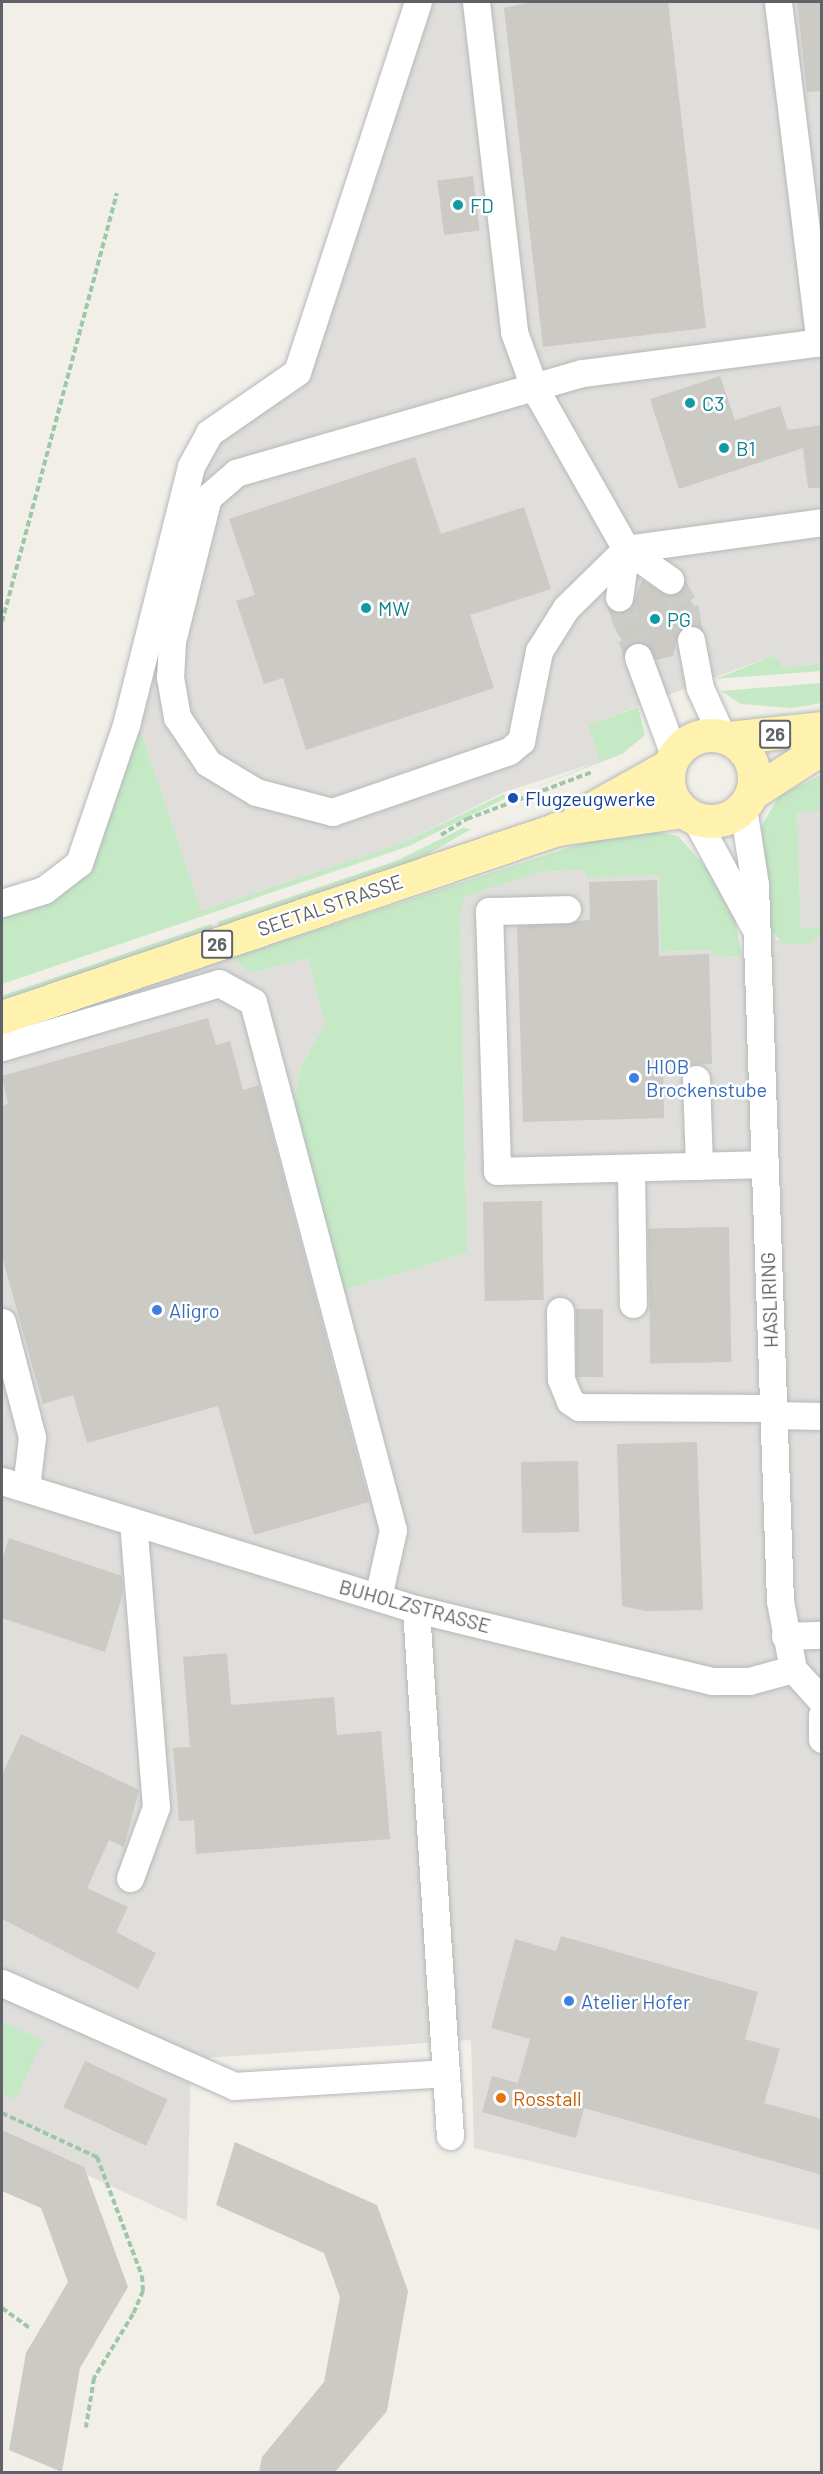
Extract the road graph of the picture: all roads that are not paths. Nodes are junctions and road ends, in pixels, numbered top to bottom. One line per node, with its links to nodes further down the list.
1 (418, 2): 19 (street)
2 (476, 2): 5 (street)
3 (778, 2): 4 (street)
4 (821, 342): 5 (street)
5 (534, 387): 7 (street); 7 (street)
6 (822, 522): 7 (street)
7 (626, 549): 8 (street); 9 (street)
8 (670, 580)
9 (619, 598)
10 (691, 640): 13 (street)
11 (638, 657): 15 (street)
12 (822, 728): 13 (main road, 26)
13 (725, 737): 15 (main road); 16 (main road)
14 (822, 748): 16 (main road, 26)
15 (672, 760): 17 (main road); 18 (main road, SEETALSTRASSE / 26)
16 (748, 800): 17 (main road); 21 (street, HASLIRING)
17 (689, 814): 18 (main road, SEETALSTRASSE / 26); 21 (street, HASLIRING)
18 (556, 829): 22 (main road, SEETALSTRASSE / 26)
19 (2, 903)
20 (567, 909): 27 (street)
21 (755, 929): 25 (street, HASLIRING)
22 (2, 1017)
23 (2, 1047): 35 (street)
24 (696, 1079): 26 (street)
25 (765, 1164): 26 (street); 31 (street, HASLIRING)
26 (699, 1166): 27 (street)
27 (631, 1168): 28 (street)
28 (633, 1304)
29 (560, 1311): 31 (street)
30 (2, 1322): 33 (street)
31 (773, 1411): 32 (street); 38 (street, HASLIRING)
32 (822, 1416)
33 (14, 1484): 34 (street, BUHOLZSTRASSE)
34 (133, 1522): 35 (street, BUHOLZSTRASSE); 43 (street)
35 (378, 1597): 36 (street, BUHOLZSTRASSE)
36 (416, 1609): 39 (street, BUHOLZSTRASSE); 45 (street)
37 (822, 1635): 38 (street)
38 (784, 1636): 39 (street, HASLIRING)
39 (793, 1669): 40 (street)
40 (822, 1701)
41 (822, 1714): 42 (street)
42 (822, 1739)
43 (130, 1878)
44 (2, 1983): 45 (street)
45 (446, 2073): 46 (street)
46 (450, 2136)

